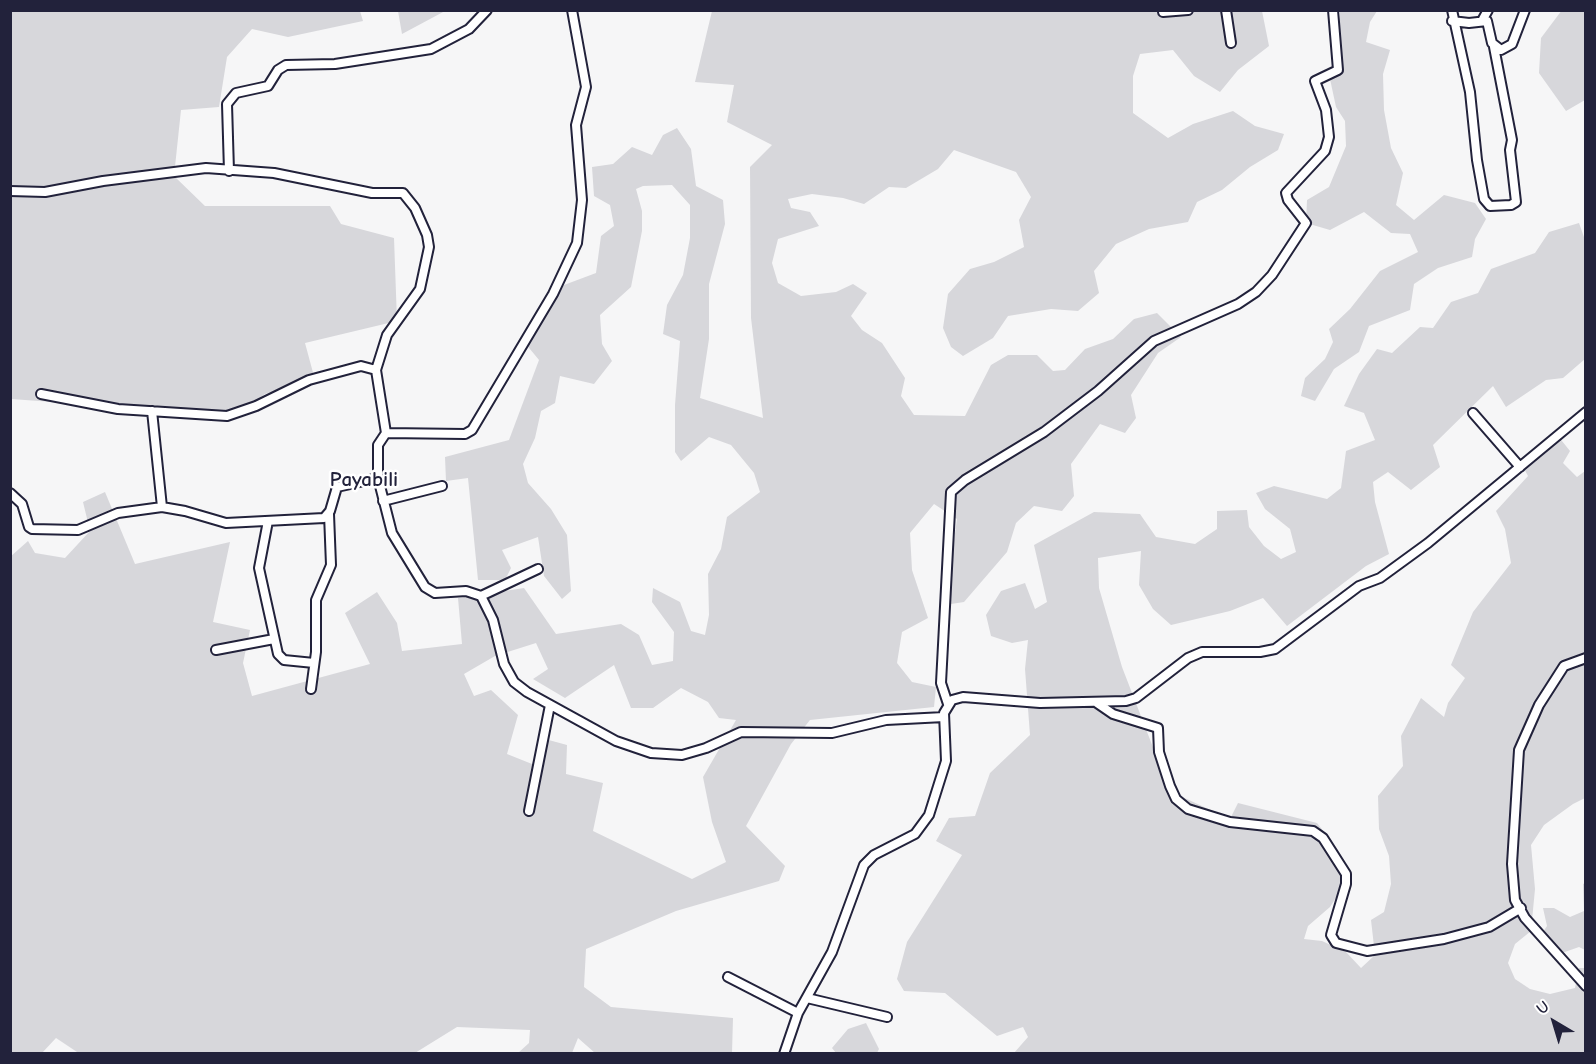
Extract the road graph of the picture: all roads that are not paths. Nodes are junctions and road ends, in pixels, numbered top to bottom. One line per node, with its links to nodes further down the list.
1 (488, 10): 14 (street)
2 (572, 10): 21 (street)
3 (1188, 10): 9 (street)
4 (1226, 10): 12 (street)
5 (1333, 10): 38 (street)
6 (1452, 10): 11 (street)
7 (1488, 10): 10 (street)
8 (1525, 10): 13 (street)
9 (1163, 12)
10 (1483, 19): 11 (street); 13 (street)
11 (1452, 21): 13 (street)
12 (1231, 43)
13 (1494, 47)
14 (229, 171): 15 (street); 16 (street)
15 (10, 191)
16 (376, 370): 18 (street); 21 (street)
17 (41, 394): 18 (street)
18 (152, 411): 27 (street)
19 (1586, 412): 22 (street)
20 (1473, 413): 22 (street)
21 (386, 433): 23 (street)
22 (1520, 467): 37 (street)
23 (378, 477): 26 (street); 28 (street)
24 (442, 486): 26 (street)
25 (10, 493): 27 (street)
26 (383, 501): 31 (street)
27 (162, 507): 29 (street)
28 (328, 514): 29 (street); 35 (street)
29 (268, 521): 32 (street)
30 (538, 569): 31 (street)
31 (481, 596): 39 (street)
32 (274, 639): 33 (street); 35 (street)
33 (216, 650)
34 (1586, 658): 42 (street)
35 (314, 663): 36 (street)
36 (311, 689)
37 (1097, 703): 38 (street); 42 (street)
38 (948, 704): 40 (street)
39 (550, 705): 40 (street); 41 (street)
40 (944, 717): 45 (street)
41 (529, 811)
42 (1521, 908): 44 (street)
43 (728, 977): 46 (street)
44 (1586, 986)
45 (807, 998): 46 (street); 47 (street)
46 (798, 1012): 48 (street)
47 (887, 1017)
48 (784, 1053)

